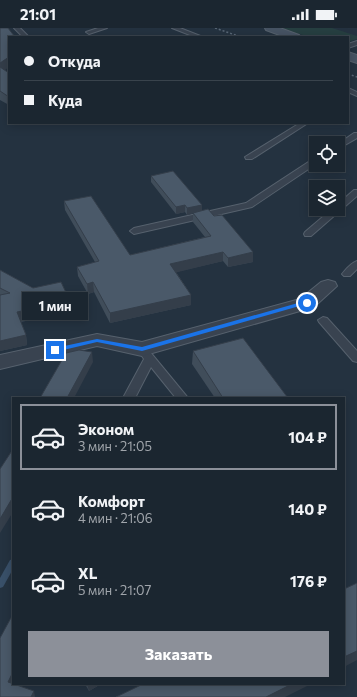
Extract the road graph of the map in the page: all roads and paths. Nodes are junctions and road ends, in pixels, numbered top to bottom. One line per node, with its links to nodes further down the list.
1 (17, 28): 7 (lane)
2 (104, 28): 5 (lane)
3 (175, 28): 6 (lane)
4 (270, 28): 10 (main road)
5 (89, 32)
6 (194, 35): 8 (lane); 9 (lane)
7 (25, 36)
8 (190, 36)
9 (197, 36)
10 (292, 36)
11 (304, 124): 14 (lane)
12 (357, 135): 13 (lane)
13 (345, 143)
14 (249, 157)
15 (309, 166): 19 (lane)
16 (357, 192): 17 (lane)
17 (345, 203)
18 (330, 216): 20 (lane)
19 (134, 231)
20 (308, 234)
21 (357, 264): 22 (lane)
22 (347, 274)
23 (328, 286): 25 (street)
24 (323, 320): 26 (lane)
25 (146, 354): 27 (street); 28 (lane); 29 (lane)
26 (357, 358)
27 (0, 362)
28 (129, 397)
29 (181, 397)

